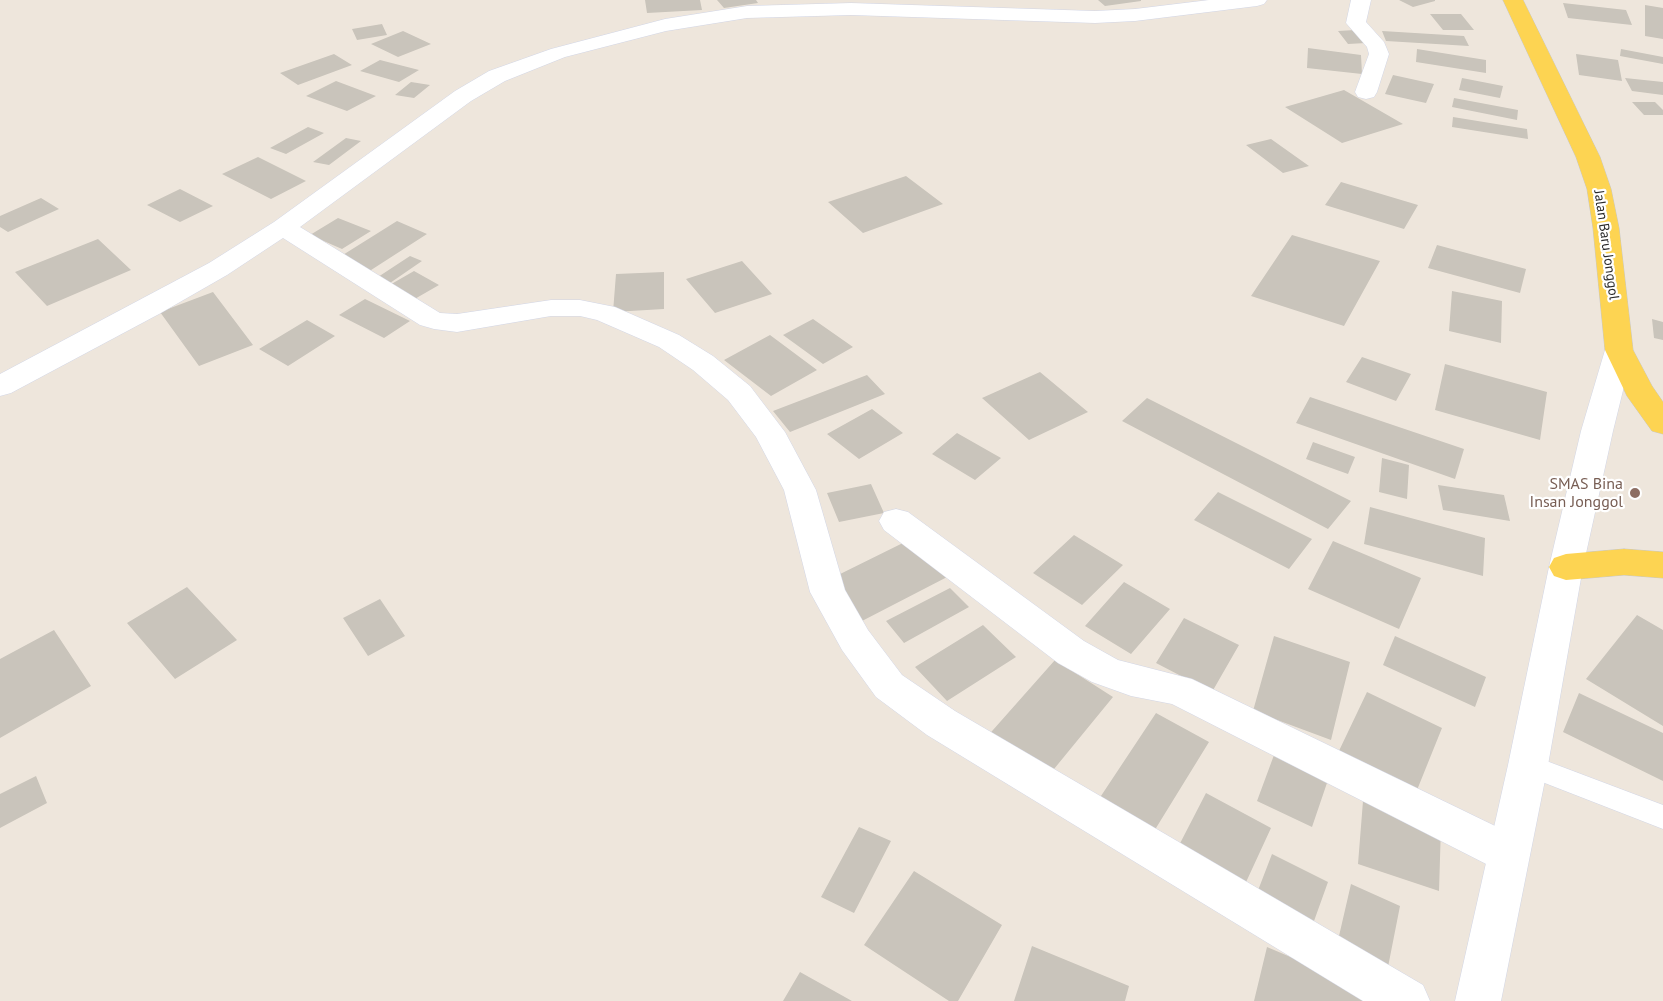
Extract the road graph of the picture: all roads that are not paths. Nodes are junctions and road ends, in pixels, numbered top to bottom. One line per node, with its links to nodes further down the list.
1 (1257, 0): 5 (street)
2 (1361, 0): 4 (street)
3 (1513, 0): 6 (main road, Jalan Baru Jonggol)
4 (1366, 92)
5 (283, 227): 7 (street); 15 (street)
6 (1619, 350): 8 (main road, Jalan Baru Jonggol); 11 (street)
7 (0, 386)
8 (1663, 424)
9 (896, 521): 14 (street)
10 (1663, 565): 11 (main road)
11 (1566, 567): 12 (street)
12 (1528, 765): 13 (lane); 14 (street)
13 (1663, 817)
14 (1509, 854): 16 (street)
15 (1407, 1001)
16 (1478, 1001)

